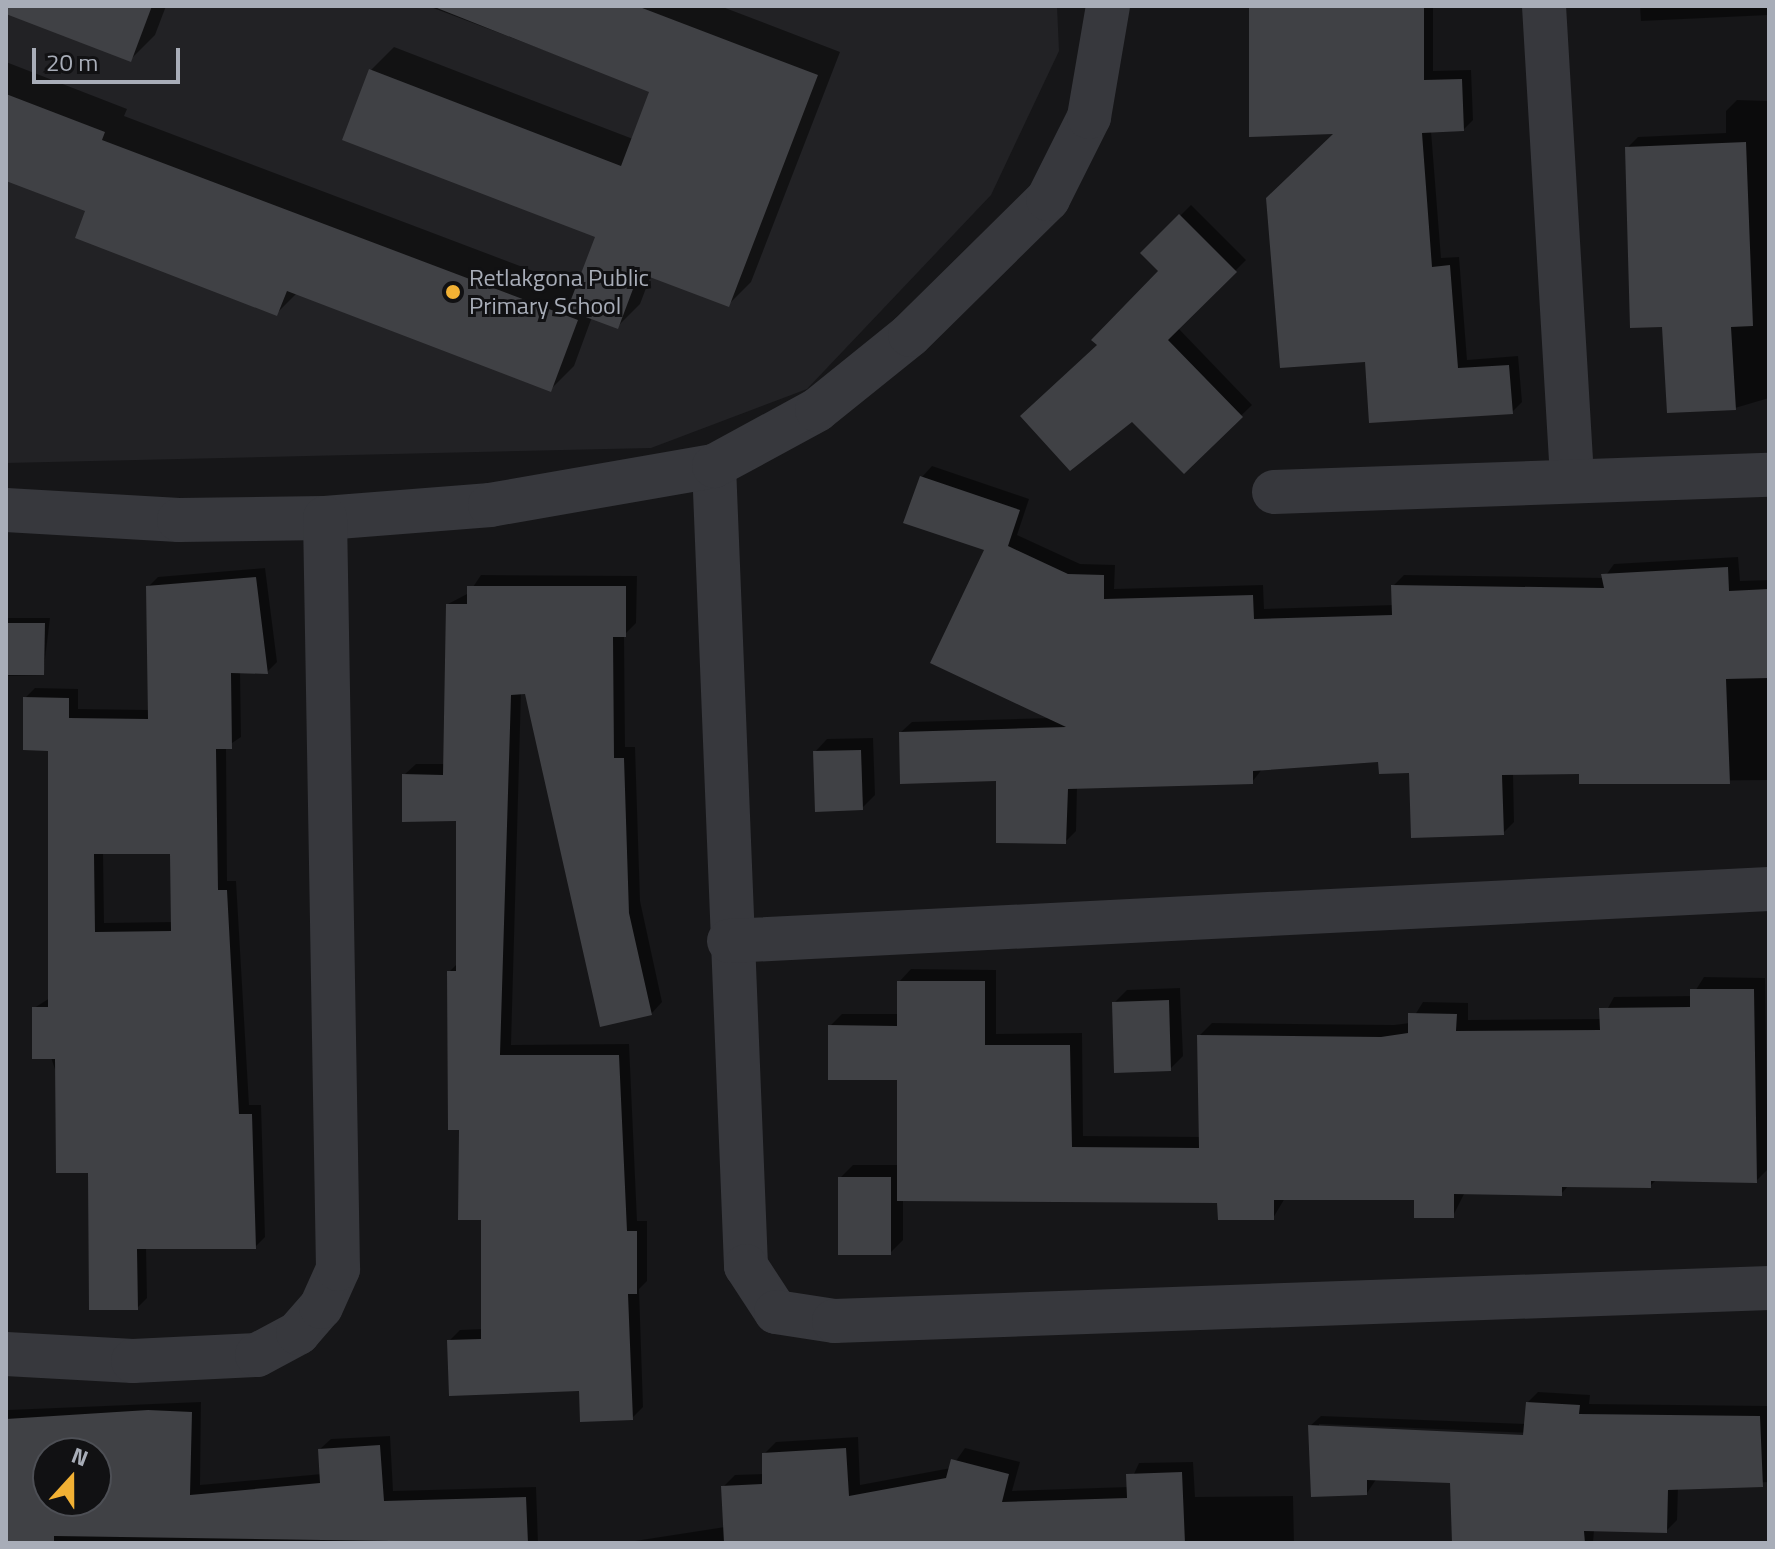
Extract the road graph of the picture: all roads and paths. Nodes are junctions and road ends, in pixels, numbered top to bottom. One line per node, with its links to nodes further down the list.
1 (1108, 6): 3 (street)
2 (1544, 6): 5 (street)
3 (714, 466): 8 (street); 10 (street)
4 (1769, 475): 5 (street)
5 (1572, 479): 6 (street)
6 (1274, 492)
7 (6, 510): 8 (street)
8 (325, 518): 12 (street)
9 (1769, 889): 10 (street)
10 (729, 941): 11 (street)
11 (1769, 1288)
12 (6, 1354)

